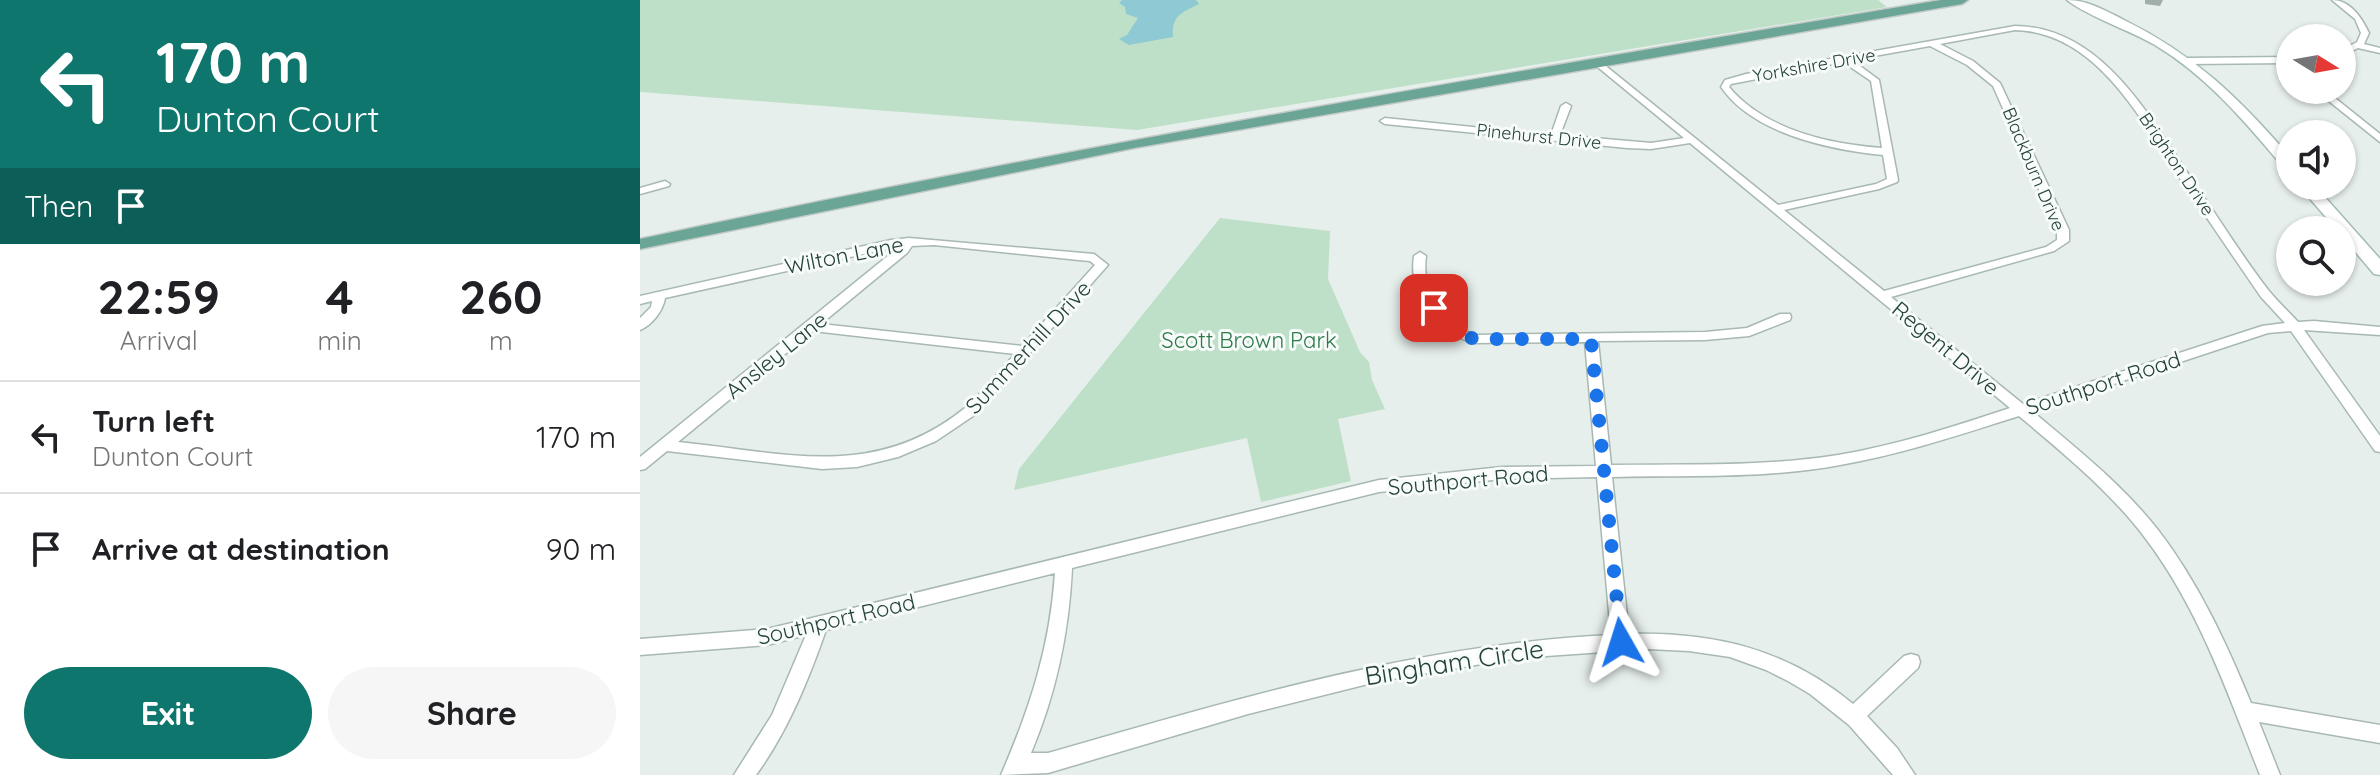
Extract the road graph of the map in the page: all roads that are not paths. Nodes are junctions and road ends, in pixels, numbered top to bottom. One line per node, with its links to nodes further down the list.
1 (1962, 0): 11 (main road)
2 (2072, 0): 10 (street)
3 (2336, 0): 6 (street)
4 (2039, 26): 5 (street, Yorkshire Drive); 33 (street, Brighton Drive)
5 (1931, 43): 8 (street, Yorkshire Drive); 30 (street, Blackburn Drive)
6 (2358, 45): 7 (street)
7 (2380, 51)
8 (1844, 59): 19 (street); 19 (street, Yorkshire Drive)
9 (2276, 60): 10 (street)
10 (2188, 61): 18 (street)
11 (1597, 62): 17 (street, Regent Drive); 25 (main road)
12 (2336, 104): 16 (street)
13 (1566, 106): 15 (street)
14 (1385, 121): 15 (street, Pinehurst Drive)
15 (1555, 137): 17 (street, Pinehurst Drive)
16 (2380, 139)
17 (1693, 140): 23 (street, Regent Drive)
18 (2276, 150)
19 (1888, 152): 23 (street)
20 (665, 184): 21 (street)
21 (640, 191)
22 (2319, 200): 28 (street)
23 (1778, 208): 30 (street, Regent Drive)
24 (909, 241): 27 (street, Wilton Lane); 29 (street, Wilton Lane); 35 (street, Ansley Lane)
25 (640, 244)
26 (1420, 256): 37 (street)
27 (1099, 261): 38 (street, Summerhill Drive)
28 (2380, 270)
29 (659, 295): 31 (street, Wilton Lane); 34 (street)
30 (1883, 295): 39 (street, Regent Drive)
31 (640, 300)
32 (1785, 317): 37 (street)
33 (2293, 324): 36 (street, Southport Road); 39 (street, Southport Road); 41 (street, Brighton Drive)
34 (640, 326)
35 (813, 327): 38 (street); 40 (street, Ansley Lane)
36 (2380, 331)
37 (1591, 339): 43 (street)
38 (1026, 351): 40 (street, Summerhill Drive)
39 (2022, 411): 43 (street, Southport Road); 49 (street, Regent Drive)
40 (665, 446): 42 (street, Ansley Lane)
41 (2380, 447)
42 (640, 465)
43 (1603, 472): 44 (street, Southport Road); 46 (street)
44 (1064, 564): 45 (street, Southport Road); 52 (street)
45 (819, 625): 47 (street, Southport Road); 53 (street)
46 (1621, 642): 50 (street, Bingham Circle); 52 (street, Bingham Circle)
47 (640, 647)
48 (1911, 662): 50 (street)
49 (2244, 711): 51 (street); 55 (street, Regent Drive)
50 (1854, 716): 54 (street, Bingham Circle)
51 (2380, 734)
52 (1014, 769)
53 (744, 775)
54 (1905, 775)
55 (2270, 775)

